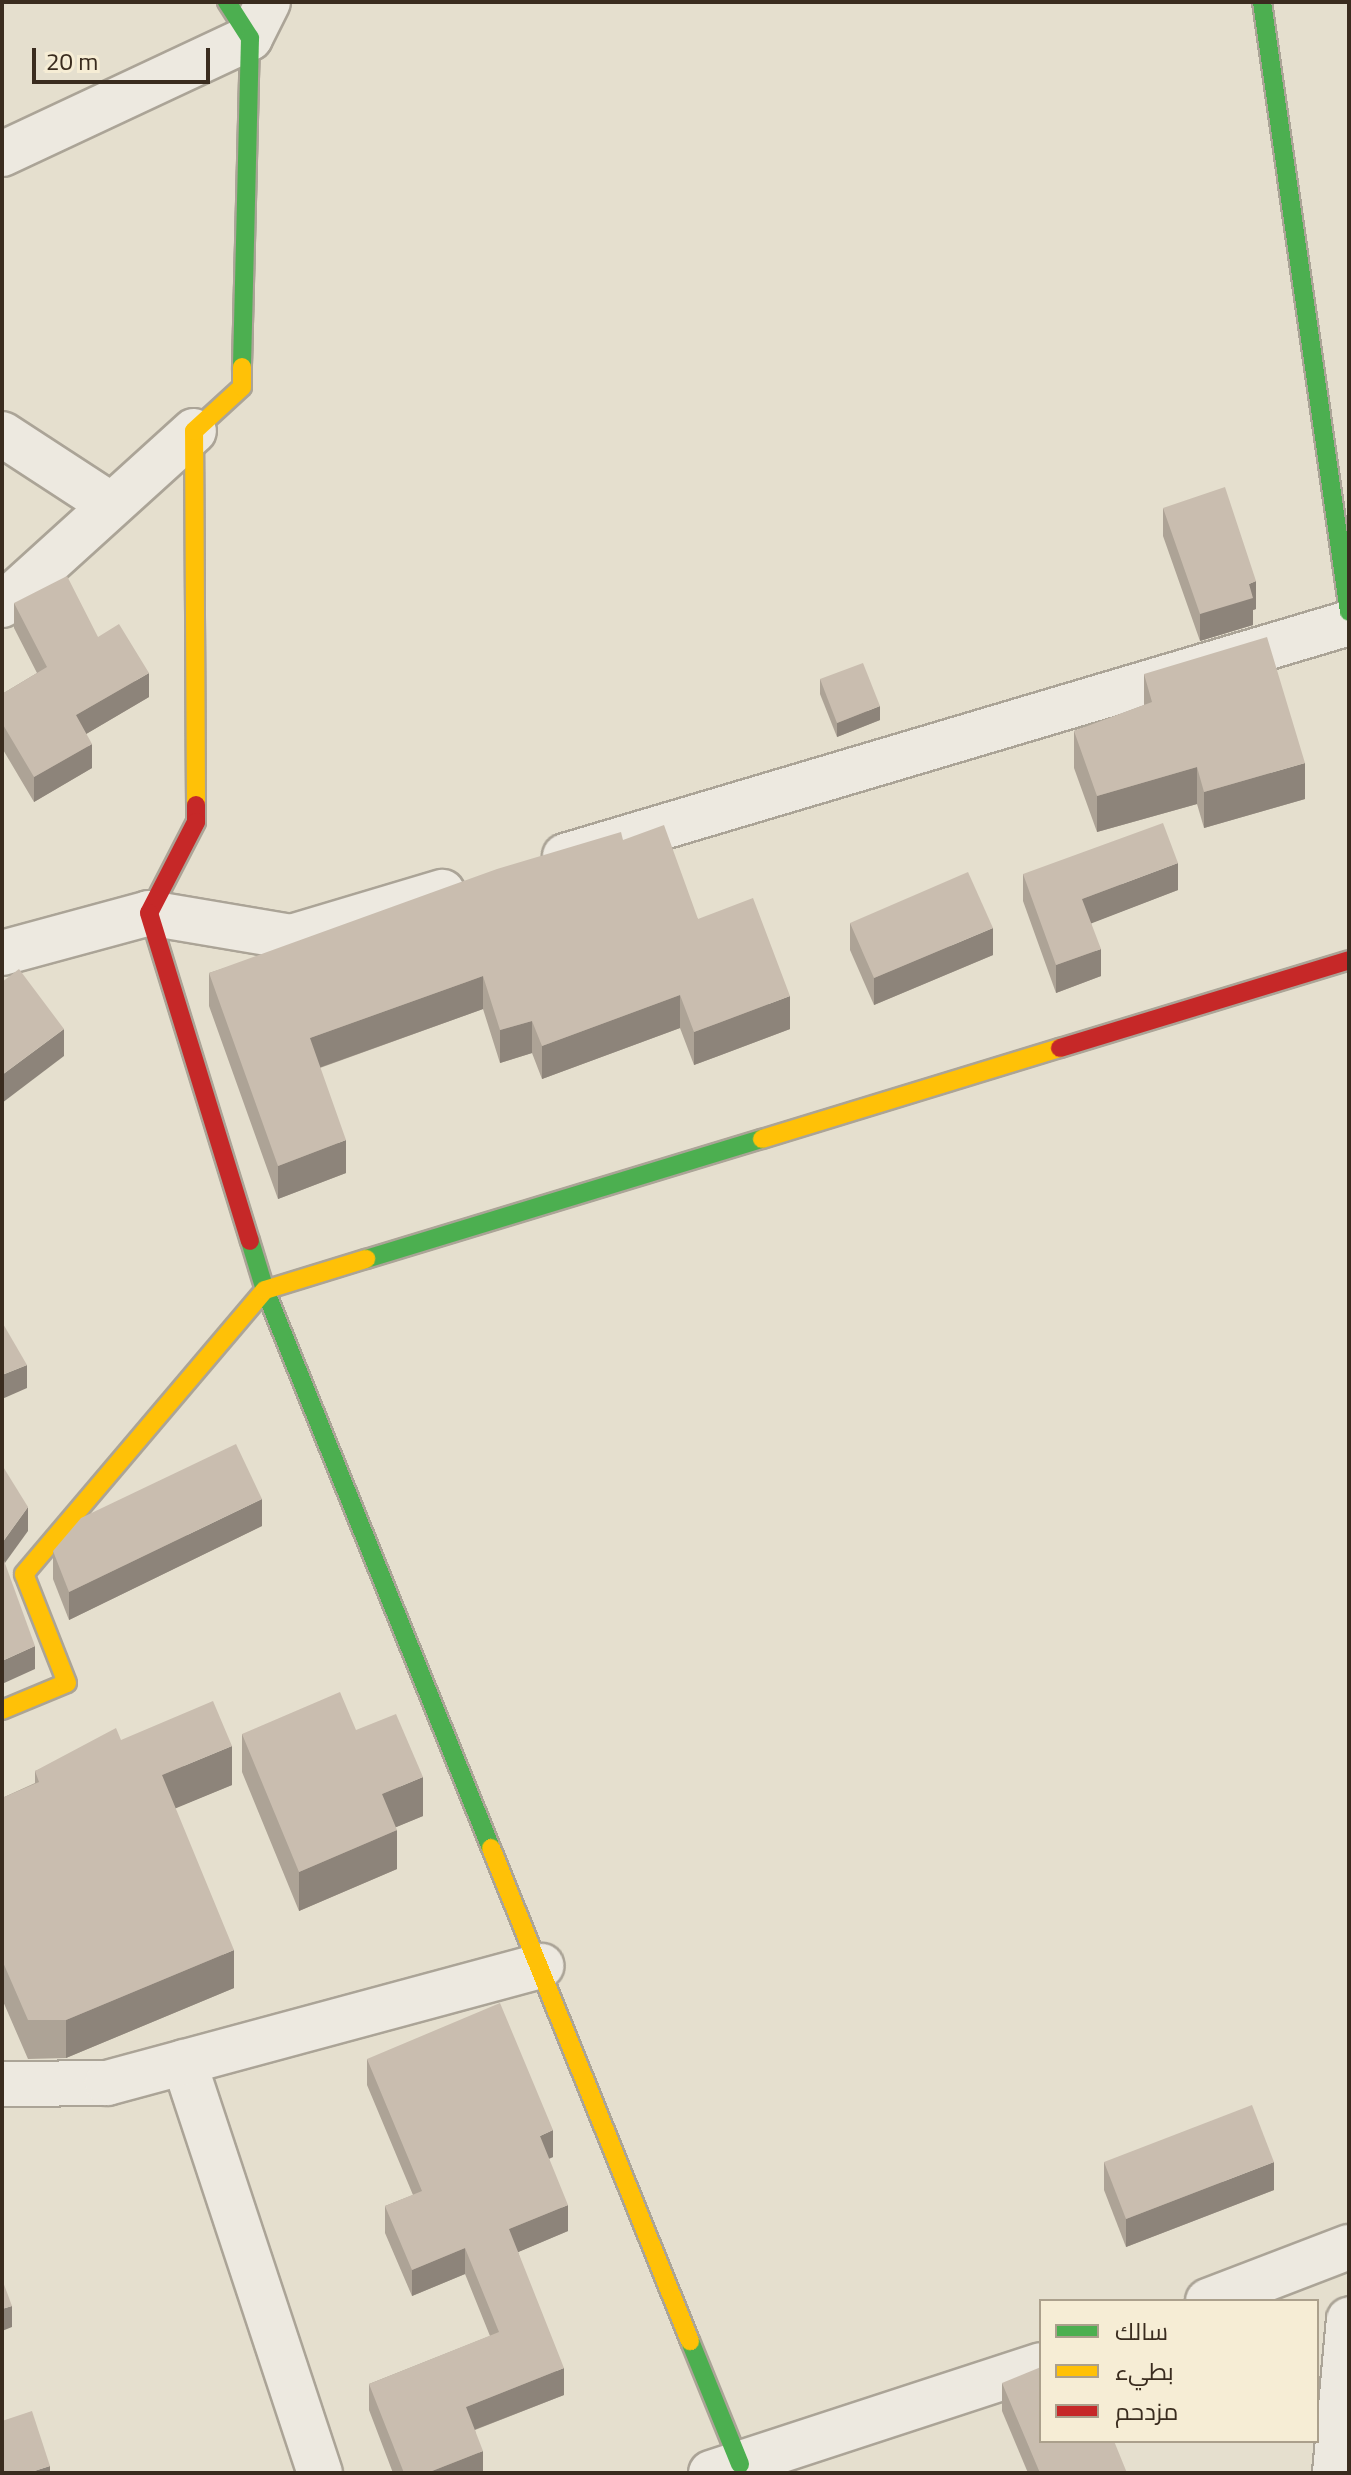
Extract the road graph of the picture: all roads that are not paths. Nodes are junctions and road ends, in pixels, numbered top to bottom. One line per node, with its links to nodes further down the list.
1 (227, 2): 3 (street)
2 (1262, 2): 9 (street)
3 (259, 20): 4 (street); 5 (street)
4 (2, 154)
5 (194, 431): 7 (street); 11 (street)
6 (2, 434): 7 (street)
7 (111, 505): 8 (street)
8 (2, 605)
9 (1349, 612)
10 (1349, 623): 11 (street)
11 (149, 913): 12 (street); 14 (street)
12 (2, 953)
13 (1349, 960): 14 (street)
14 (265, 1290): 15 (street); 16 (street)
15 (2, 1710)
16 (542, 1966): 17 (street); 23 (street)
17 (184, 2062): 18 (street); 24 (street)
18 (2, 2084)
19 (1349, 2247): 20 (street)
20 (1213, 2299)
21 (1349, 2320): 25 (street)
22 (1039, 2366): 23 (street)
23 (726, 2468)
24 (320, 2473)
25 (1335, 2473)

